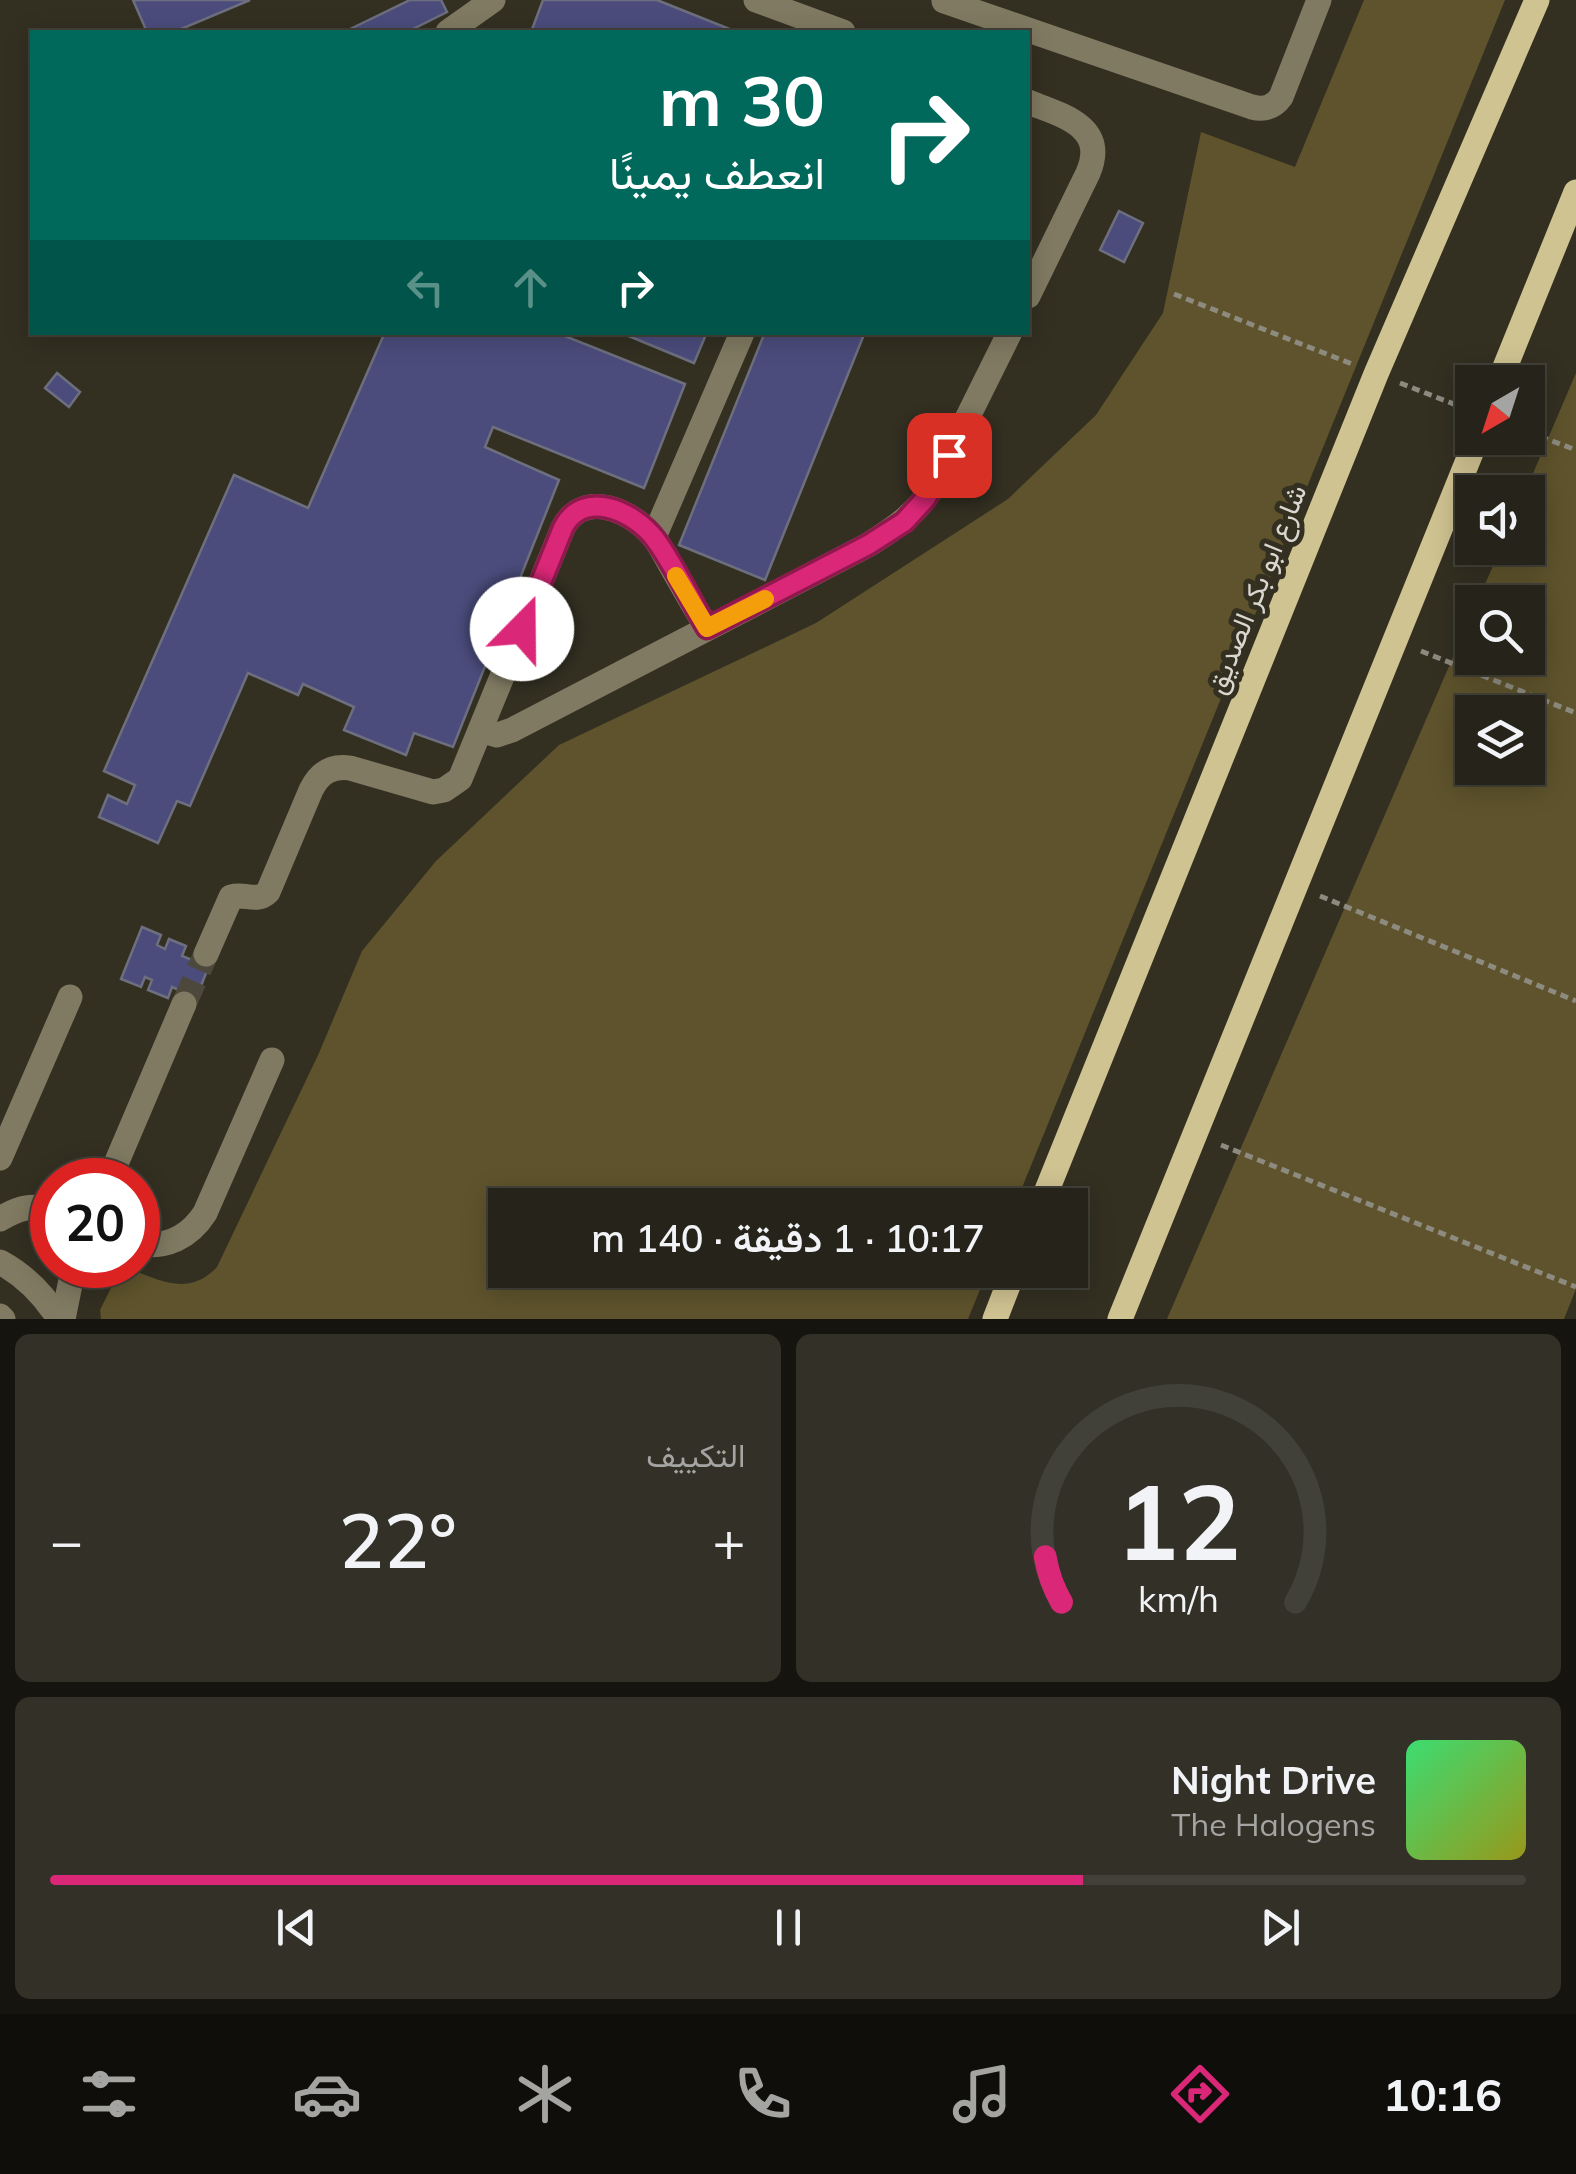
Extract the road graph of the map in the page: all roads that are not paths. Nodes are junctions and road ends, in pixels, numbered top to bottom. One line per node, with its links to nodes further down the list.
1 (493, 0): 6 (street)
2 (756, 0): 7 (street)
3 (1319, 0): 9 (street)
4 (1537, 0): 26 (main road, شارع ابو بكر الصديق)
5 (944, 1): 8 (street)
6 (451, 30)
7 (838, 30)
8 (1028, 30)
9 (1030, 31)
10 (1030, 103): 12 (street)
11 (1576, 192): 15 (main road)
12 (1030, 292)
13 (741, 335): 17 (street)
14 (1009, 335): 18 (street)
15 (1506, 365)
16 (1470, 455): 35 (main road)
17 (654, 537): 18 (street); 19 (street)
18 (707, 628): 19 (street)
19 (481, 730): 20 (street)
20 (206, 954)
21 (70, 997): 24 (street)
22 (184, 1004): 25 (street)
23 (272, 1060): 29 (street)
24 (0, 1158)
25 (118, 1158)
26 (1047, 1188)
27 (30, 1207): 28 (street)
28 (0, 1220)
29 (160, 1244)
30 (0, 1262): 33 (street)
31 (68, 1288): 33 (street)
32 (1007, 1288): 34 (main road)
33 (61, 1319)
34 (995, 1319)
35 (1120, 1319)

